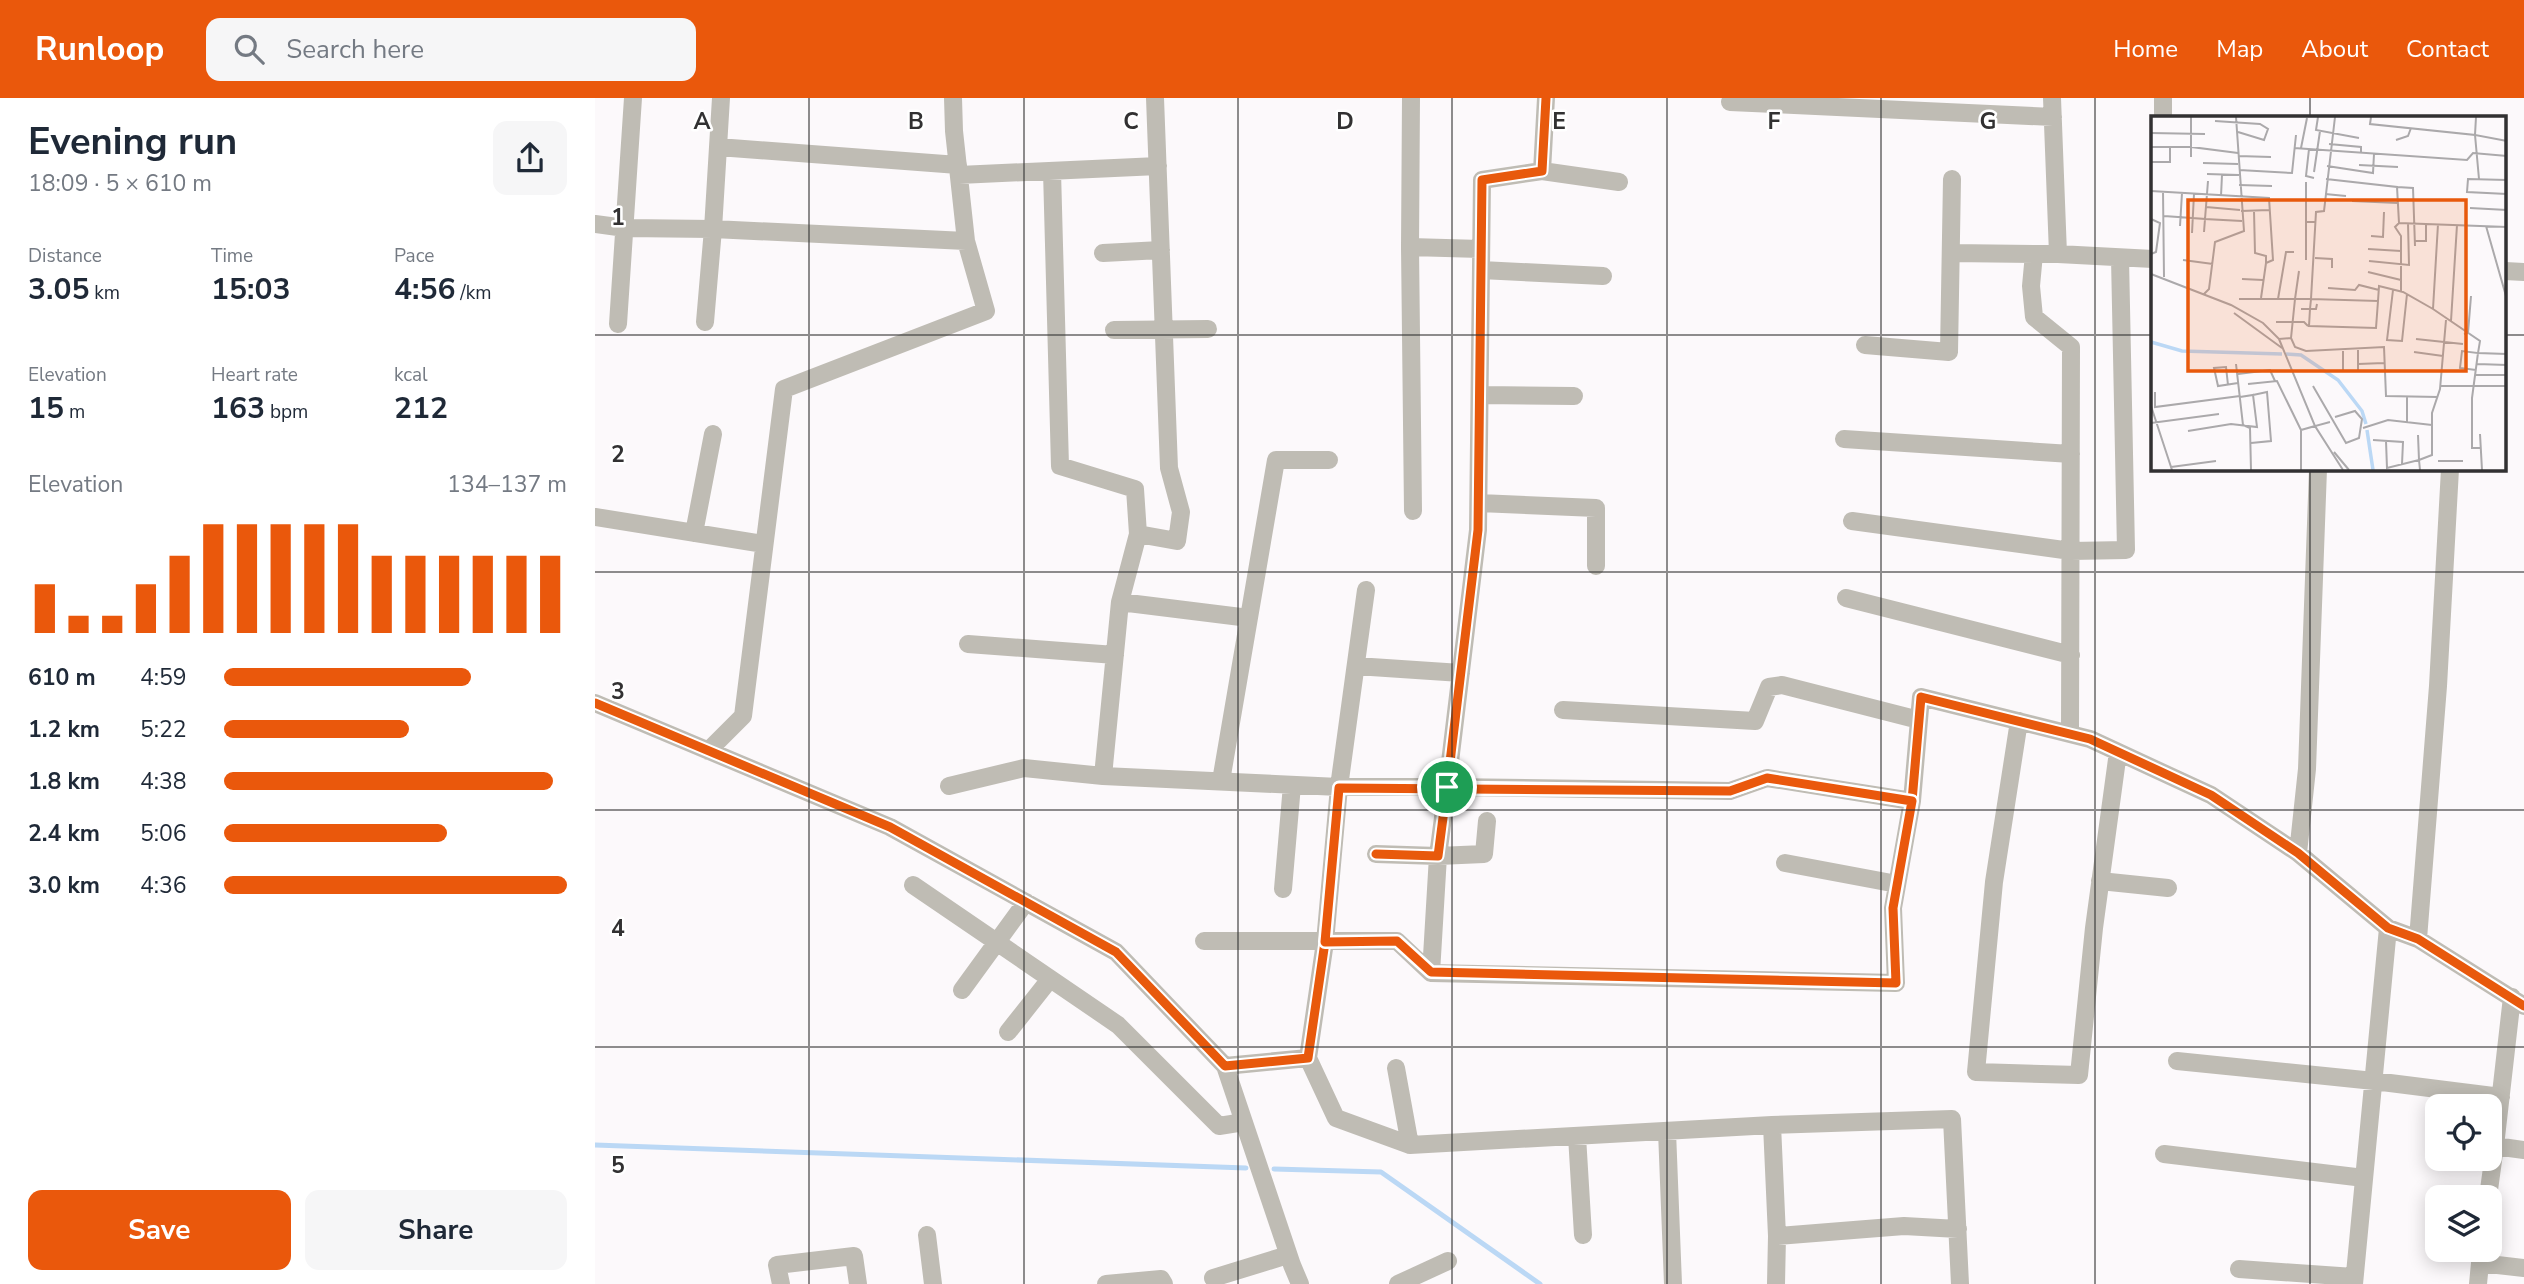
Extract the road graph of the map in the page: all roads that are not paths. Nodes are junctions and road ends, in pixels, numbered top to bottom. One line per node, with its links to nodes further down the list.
1 (633, 98): 20 (street)
2 (721, 98): 12 (street)
3 (953, 98): 14 (street)
4 (1155, 98): 13 (street)
5 (1411, 98): 23 (street)
6 (1546, 98): 16 (street)
7 (2052, 98): 11 (street)
8 (2163, 98): 10 (street)
9 (1730, 102): 11 (street)
10 (2163, 116)
11 (2053, 117): 29 (street)
12 (718, 147): 14 (street); 21 (street)
13 (1158, 166): 15 (street); 25 (street)
14 (958, 170): 15 (street); 22 (street)
15 (1052, 171): 53 (street)
16 (1542, 171): 18 (street); 24 (street)
17 (1952, 179): 27 (street)
18 (1619, 182)
19 (595, 224): 20 (street)
20 (625, 228): 21 (street); 35 (street)
21 (713, 229): 22 (street); 34 (street)
22 (966, 241): 54 (street)
23 (1410, 247): 24 (street); 49 (street)
24 (1481, 249): 32 (street)
25 (1161, 250): 26 (street); 36 (street)
26 (1103, 253)
27 (1951, 253): 28 (street); 39 (street)
28 (2034, 254): 29 (street); 44 (street)
29 (2058, 254): 30 (street)
30 (2120, 258): 31 (street); 55 (street)
31 (2151, 259)
32 (1481, 270): 33 (street); 40 (street)
33 (1603, 276)
34 (705, 321)
35 (618, 324)
36 (1164, 329): 37 (street); 38 (street); 53 (street)
37 (1208, 329)
38 (1114, 330)
39 (1865, 345)
40 (1480, 395): 41 (street); 48 (street)
41 (1574, 396)
42 (713, 434): 52 (street)
43 (1844, 439): 44 (street)
44 (2071, 454): 55 (street)
45 (1329, 460): 60 (street)
46 (2318, 471): 81 (street)
47 (2450, 471): 91 (street)
48 (1479, 503): 56 (street); 65 (street)
49 (1413, 511)
50 (595, 517): 52 (street)
51 (1852, 521): 55 (street)
52 (694, 533): 54 (street)
53 (1138, 534): 59 (street)
54 (764, 544): 71 (street)
55 (2071, 551): 63 (street)
56 (1596, 566)
57 (1366, 590): 64 (street)
58 (1846, 598): 63 (street)
59 (1120, 602): 60 (street); 62 (street)
60 (1249, 618): 74 (street)
61 (968, 645): 62 (street)
62 (1115, 655): 73 (street)
63 (2071, 655): 70 (street)
64 (1356, 666): 65 (street); 78 (street)
65 (1461, 673): 77 (street)
66 (595, 703): 71 (street)
67 (1563, 710): 68 (street)
68 (1919, 720): 69 (street); 79 (street)
69 (2019, 721): 70 (street); 85 (street)
70 (2070, 734): 72 (street)
71 (708, 751): 90 (street)
72 (2118, 752): 81 (street); 85 (street)
73 (1103, 776): 74 (street); 76 (street)
74 (1221, 781): 75 (street)
75 (1292, 785): 78 (street); 89 (street)
76 (949, 786)
77 (1447, 787): 78 (street); 79 (street); 83 (street)
78 (1339, 788): 94 (street)
79 (1912, 801): 86 (street)
80 (1487, 821): 83 (street)
81 (2298, 853): 91 (street)
82 (1376, 854): 83 (street)
83 (1438, 856): 95 (street)
84 (1785, 863): 86 (street)
85 (2100, 881): 88 (street)
86 (1898, 884): 95 (street)
87 (913, 885): 93 (street)
88 (2168, 888)
89 (1283, 889)
90 (1026, 902): 93 (street); 103 (street)
91 (2403, 933): 98 (street); 105 (street)
92 (1204, 941): 94 (street)
93 (997, 942): 96 (street); 97 (street)
94 (1325, 942): 95 (street); 101 (street)
95 (1431, 972)
96 (1050, 979): 100 (street); 108 (street)
97 (962, 990)
98 (2518, 1002): 99 (street)
99 (2516, 1025): 107 (street)
100 (1008, 1032)
101 (1308, 1058): 103 (street); 112 (street)
102 (2176, 1061): 105 (street)
103 (1225, 1066): 108 (street)
104 (1396, 1068): 112 (street)
105 (2374, 1081): 106 (street); 116 (street)
106 (2477, 1094)
107 (2502, 1094)
108 (1244, 1122): 121 (street)
109 (1772, 1125): 110 (street); 117 (street); 120 (street)
110 (1667, 1131): 111 (street); 136 (street)
111 (1577, 1136): 112 (street); 118 (street)
112 (1410, 1144)
113 (2502, 1147): 114 (street)
114 (2524, 1150)
115 (2164, 1154): 116 (street)
116 (2364, 1178): 128 (street)
117 (1958, 1229): 120 (street); 138 (street)
118 (1583, 1235)
119 (927, 1236): 131 (street)
120 (1777, 1236): 137 (street)
121 (1288, 1255): 127 (street); 134 (street)
122 (1448, 1261): 135 (street)
123 (2480, 1262): 139 (street)
124 (2502, 1262): 125 (street)
125 (2524, 1268)
126 (2239, 1269): 128 (street)
127 (1213, 1278)
128 (2354, 1281)
129 (781, 1284): 130 (street)
130 (857, 1284)
131 (933, 1284)
132 (1106, 1284): 133 (street)
133 (1164, 1284)
134 (1300, 1284)
135 (1398, 1284)
136 (1673, 1284)
137 (1776, 1284)
138 (1960, 1284)
139 (2478, 1284)

